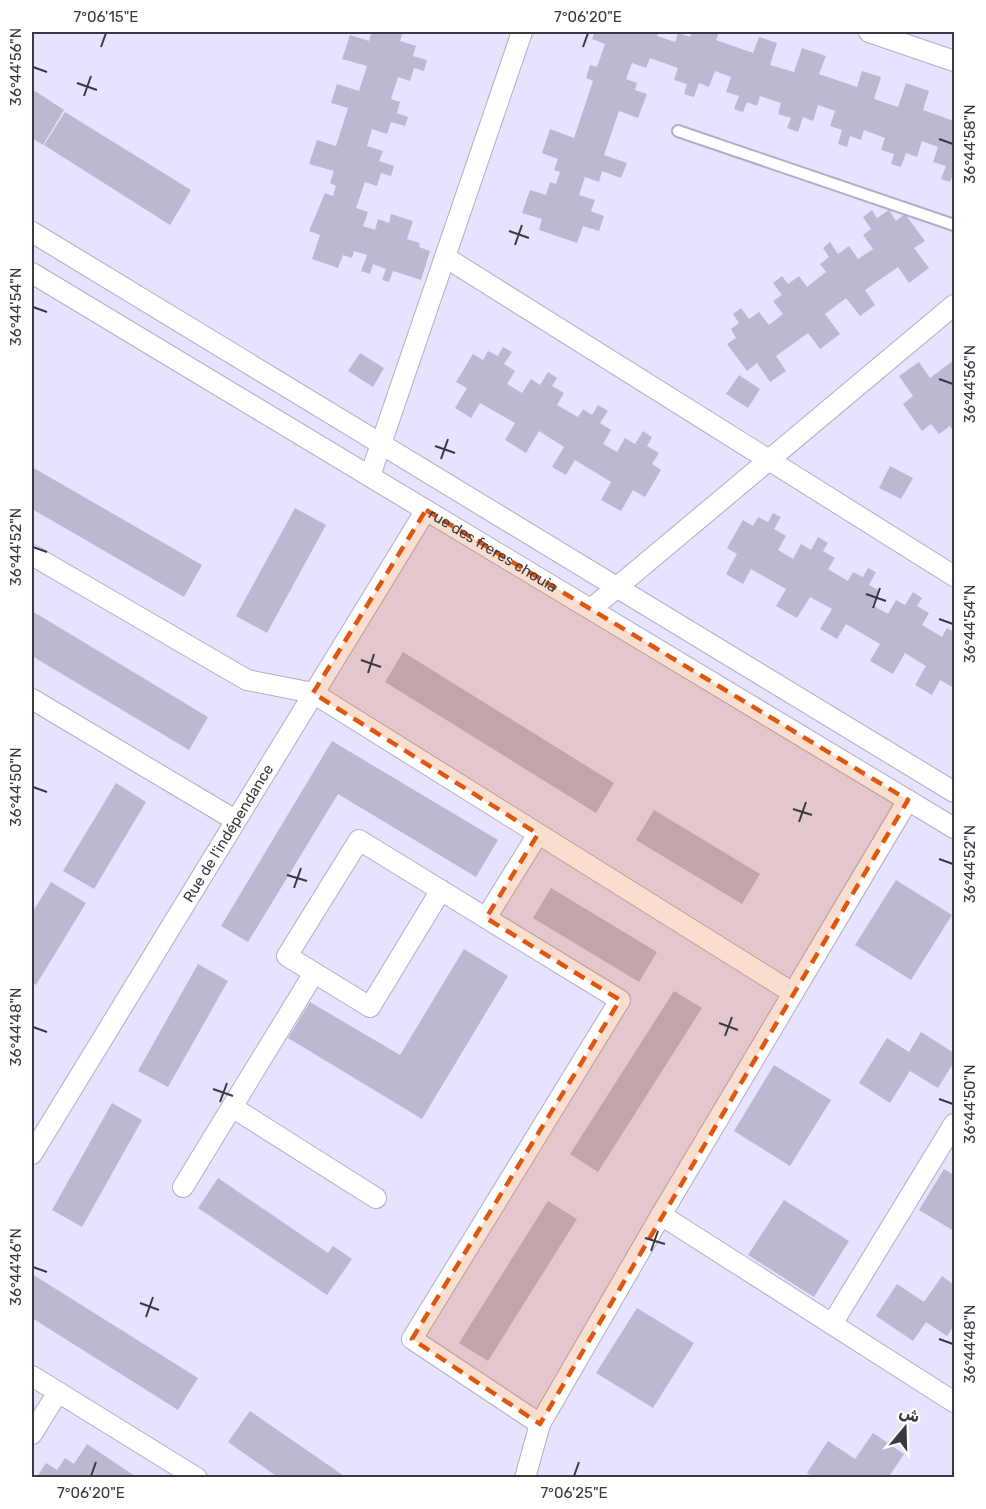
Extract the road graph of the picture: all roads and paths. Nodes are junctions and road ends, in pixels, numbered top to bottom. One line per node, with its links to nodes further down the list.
1 (522, 32): 7 (street)
2 (869, 32): 3 (street)
3 (954, 61)
4 (678, 131): 5 (lane)
5 (954, 225)
6 (32, 232): 10 (street)
7 (446, 257): 10 (street); 11 (street)
8 (32, 273): 12 (street, rue des freres chouia)
9 (954, 305): 11 (street)
10 (382, 444): 12 (street); 16 (street)
11 (768, 460): 15 (street); 16 (street)
12 (370, 476): 13 (street, rue des freres chouia)
13 (426, 510): 17 (street, rue des freres chouia); 18 (street, Rue de l'indépendance)
14 (32, 555): 18 (street)
15 (954, 576)
16 (617, 587): 17 (street); 20 (street)
17 (591, 609): 21 (street, rue des freres chouia)
18 (313, 693): 22 (street, Rue de l'indépendance); 24 (street)
19 (32, 699): 22 (street)
20 (954, 792)
21 (908, 800): 23 (street, rue des freres chouia); 28 (street)
22 (235, 820): 31 (street, Rue de l'indépendance)
23 (954, 828)
24 (538, 834): 26 (street); 28 (street)
25 (441, 890): 26 (street); 27 (street); 27 (street)
26 (486, 918): 39 (street)
27 (314, 973): 29 (street)
28 (793, 993): 34 (street)
29 (232, 1107): 32 (street); 33 (street)
30 (954, 1124): 35 (street)
31 (32, 1153)
32 (183, 1187)
33 (376, 1198)
34 (661, 1215): 35 (street); 39 (street)
35 (832, 1324): 38 (street)
36 (32, 1376): 37 (street)
37 (58, 1392): 40 (street); 41 (street)
38 (954, 1402)
39 (540, 1424): 42 (street)
40 (32, 1434)
41 (197, 1478)
42 (525, 1478)

